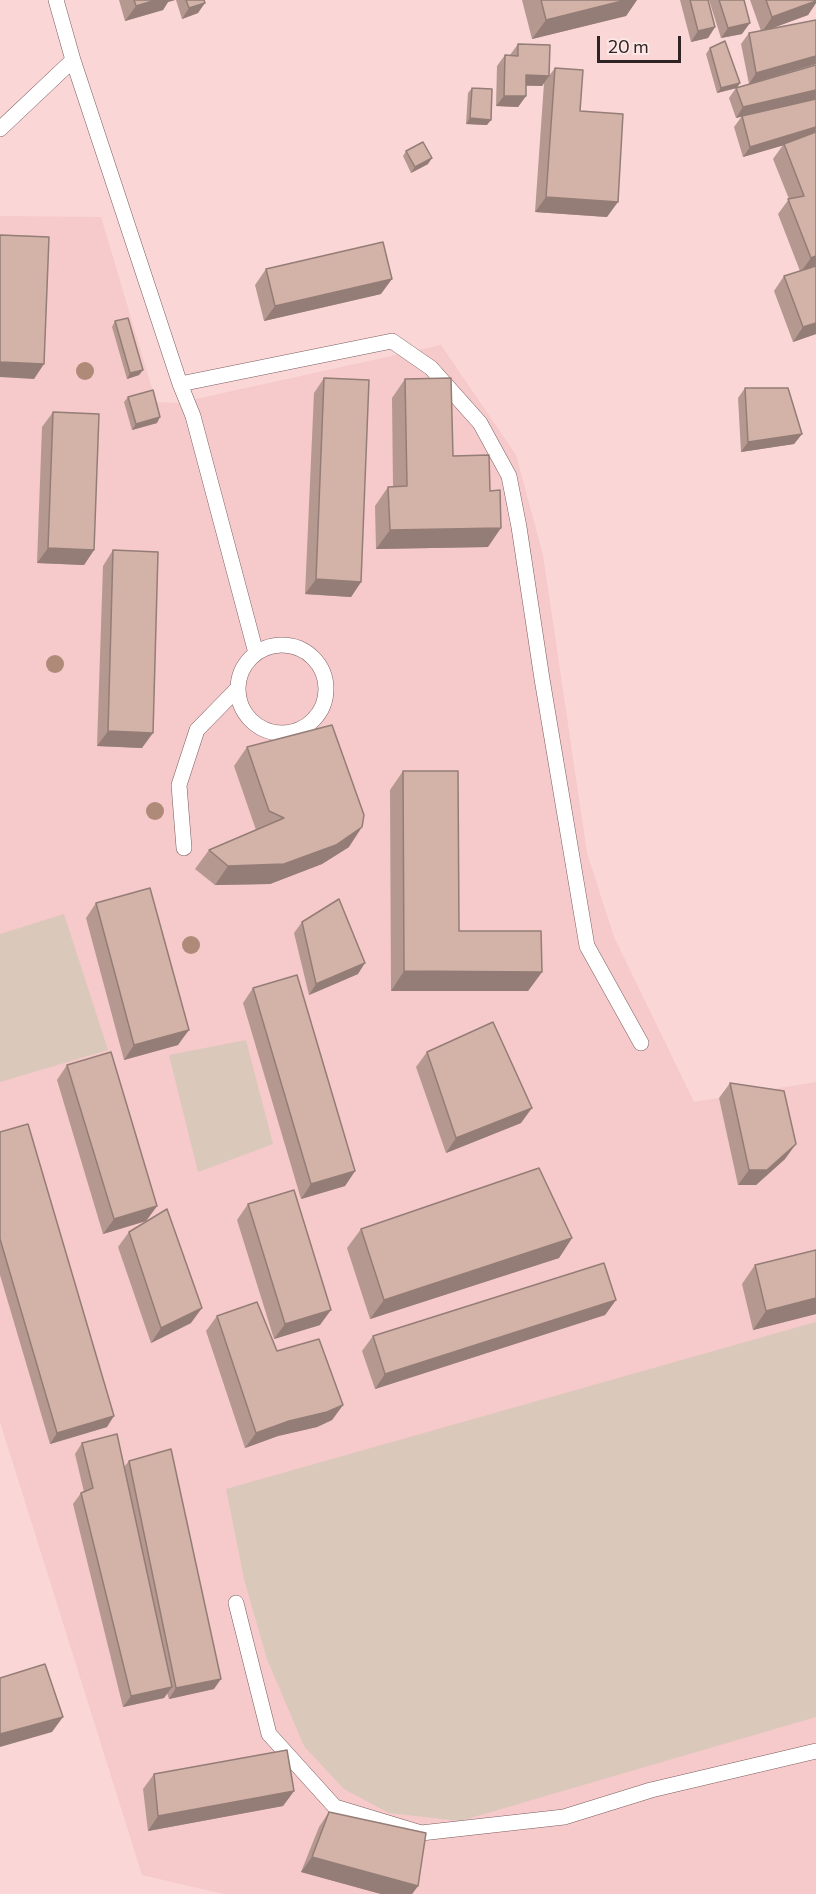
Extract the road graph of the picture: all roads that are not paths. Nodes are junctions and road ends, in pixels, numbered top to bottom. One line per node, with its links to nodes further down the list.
1 (56, 0): 2 (lane)
2 (73, 60): 3 (lane); 4 (lane)
3 (0, 129)
4 (180, 384): 5 (lane); 8 (lane)
5 (256, 653): 6 (lane); 6 (lane)
6 (238, 688): 7 (lane)
7 (184, 848)
8 (641, 1043)
9 (236, 1603): 10 (lane)
10 (816, 1751)

